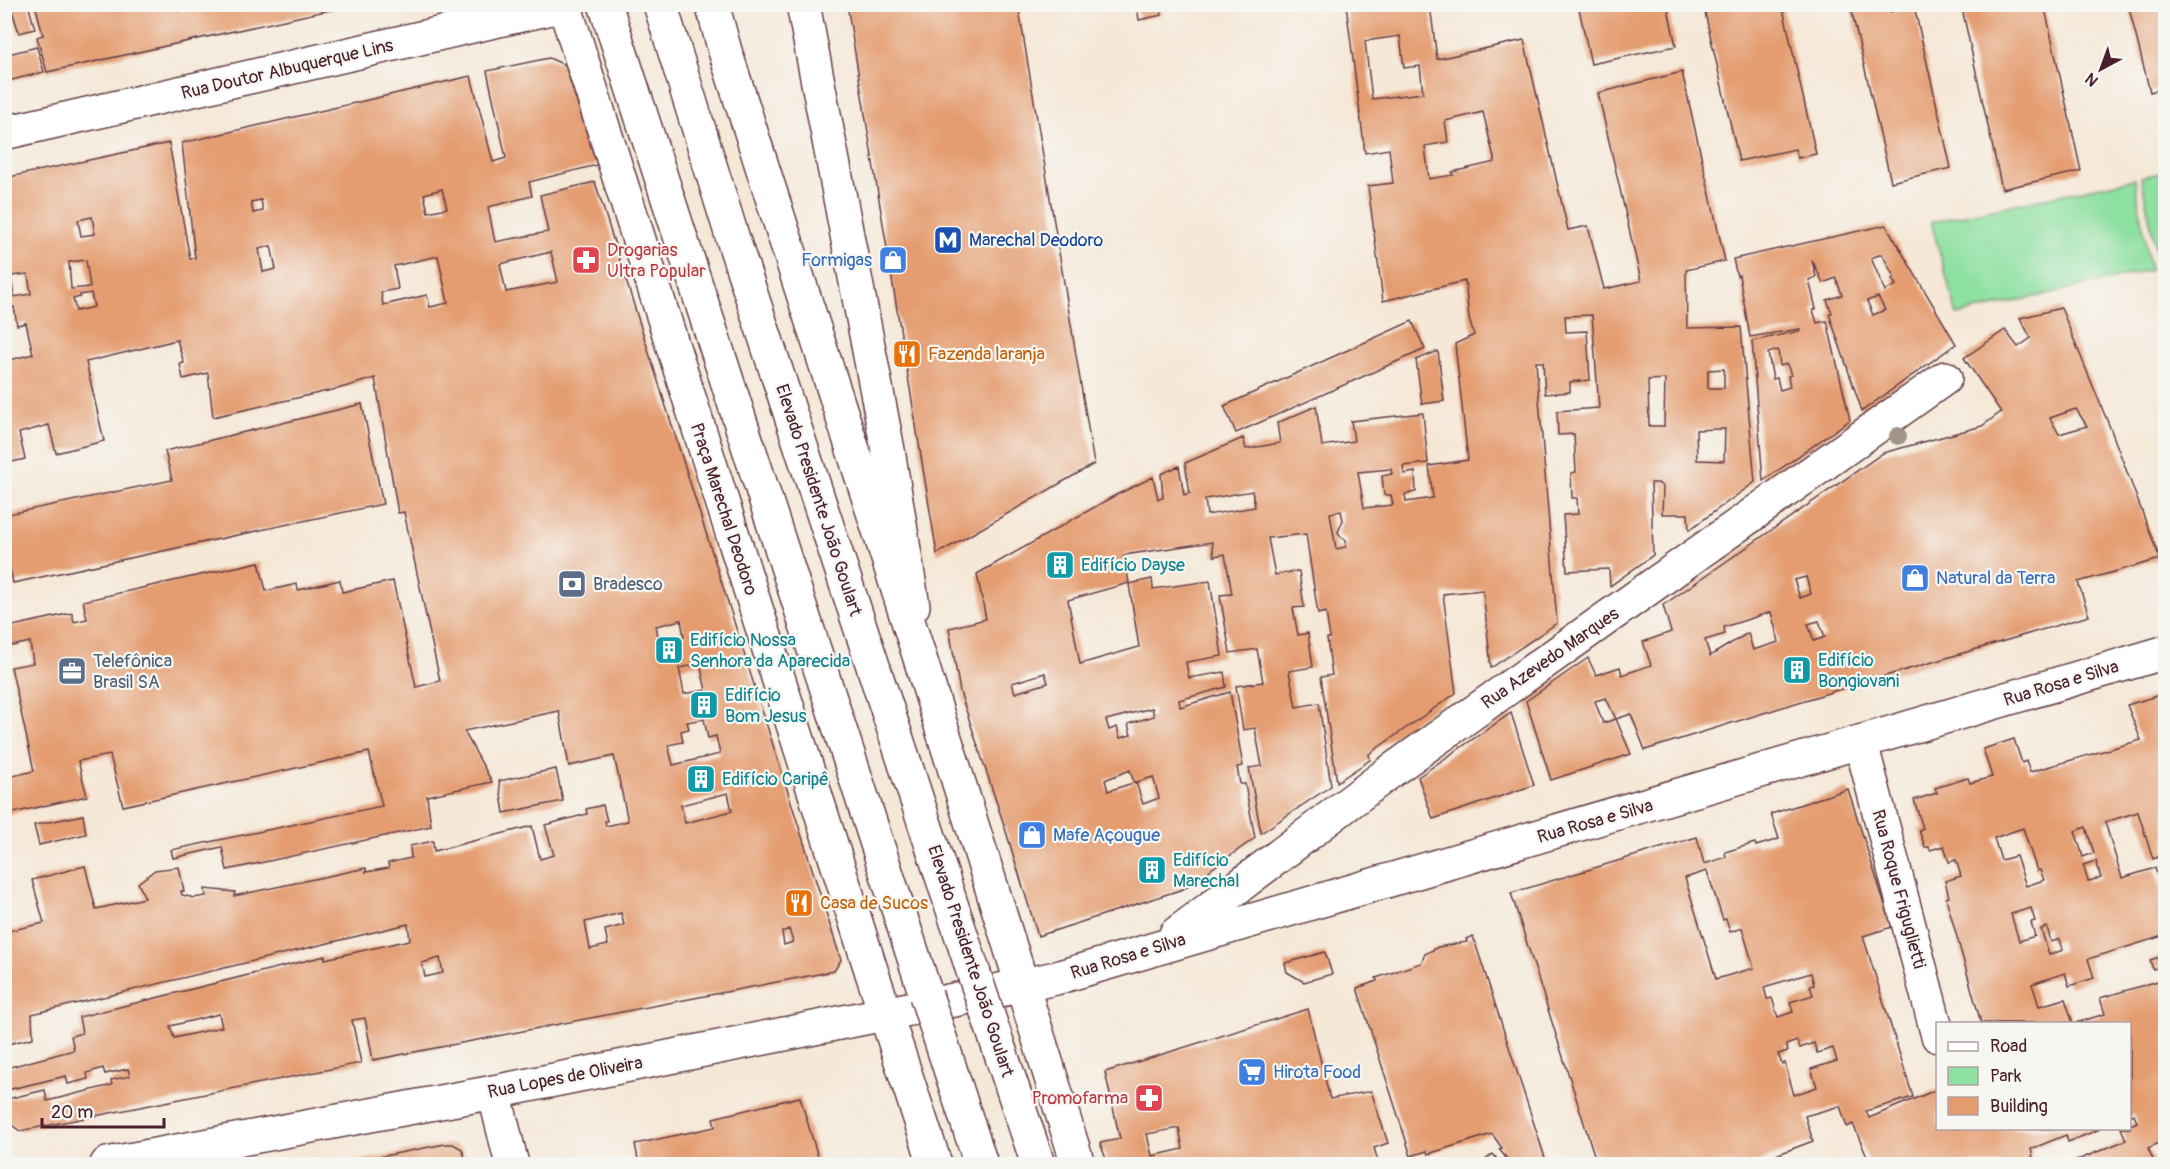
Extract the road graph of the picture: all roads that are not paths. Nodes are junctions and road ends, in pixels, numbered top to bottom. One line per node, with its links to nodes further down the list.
1 (605, 4): 19 (main road, bridge)
2 (660, 4): 20 (main road, Elevado Presidente João Goulart, bridge)
3 (712, 4): 8 (main road)
4 (803, 4): 8 (main road)
5 (566, 5): 6 (main road, Rua Doutor Albuquerque Lins); 13 (main road, Praça Marechal Deodoro)
6 (4, 133)
7 (1946, 378): 11 (main road, Rua Azevedo Marques)
8 (918, 652): 12 (main road)
9 (2166, 652): 10 (main road, Rua Rosa e Silva)
10 (1861, 743): 11 (main road, Rua Rosa e Silva); 14 (main road, Rua Roque Friguglietti)
11 (1161, 946): 12 (main road, Rua Rosa e Silva)
12 (1023, 986): 13 (main road, Rua Lopes de Oliveira); 21 (main road)
13 (885, 1013): 15 (main road, Rua Lopes de Oliveira); 18 (main road, Praça Marechal Deodoro)
14 (1936, 1028)
15 (494, 1092): 16 (main road, Rua Lopes de Oliveira); 17 (main road)
16 (107, 1164)
17 (512, 1164)
18 (935, 1164)
19 (981, 1164)
20 (1038, 1164)
21 (1078, 1164)

